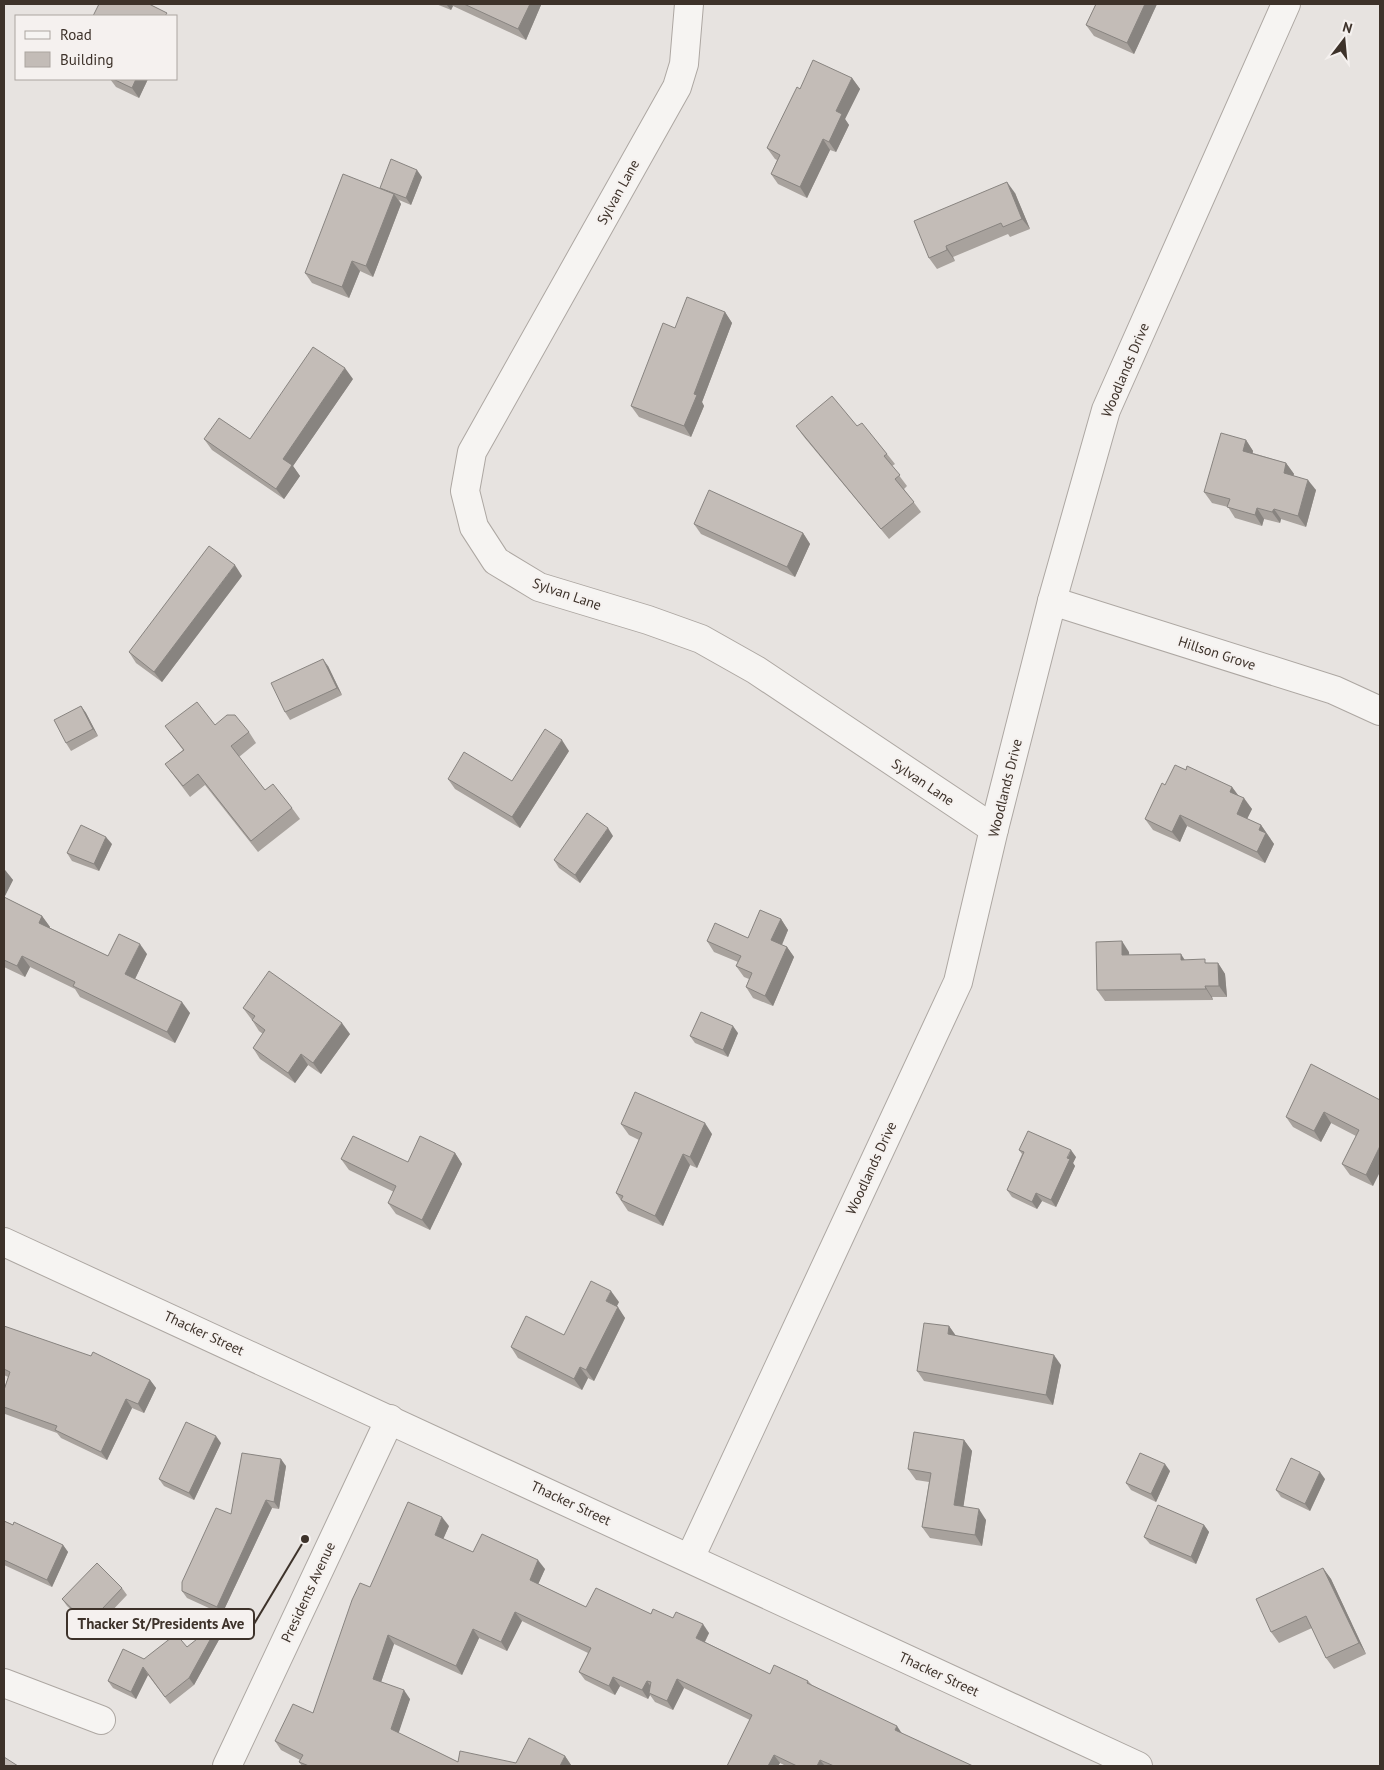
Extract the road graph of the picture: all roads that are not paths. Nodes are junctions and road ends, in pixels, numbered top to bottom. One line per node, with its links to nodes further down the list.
1 (688, 4): 5 (street, Sylvan Lane)
2 (1286, 4): 3 (street, Woodlands Drive)
3 (1052, 601): 4 (street, Hillson Grove); 5 (street, Woodlands Drive)
4 (1380, 711)
5 (994, 829): 8 (street, Woodlands Drive)
6 (4, 1242): 7 (street, Thacker Street)
7 (390, 1419): 8 (street, Thacker Street); 11 (street, Presidents Avenue)
8 (690, 1558): 12 (street, Thacker Street)
9 (4, 1683): 10 (street)
10 (101, 1720)
11 (227, 1766)
12 (1138, 1766)

